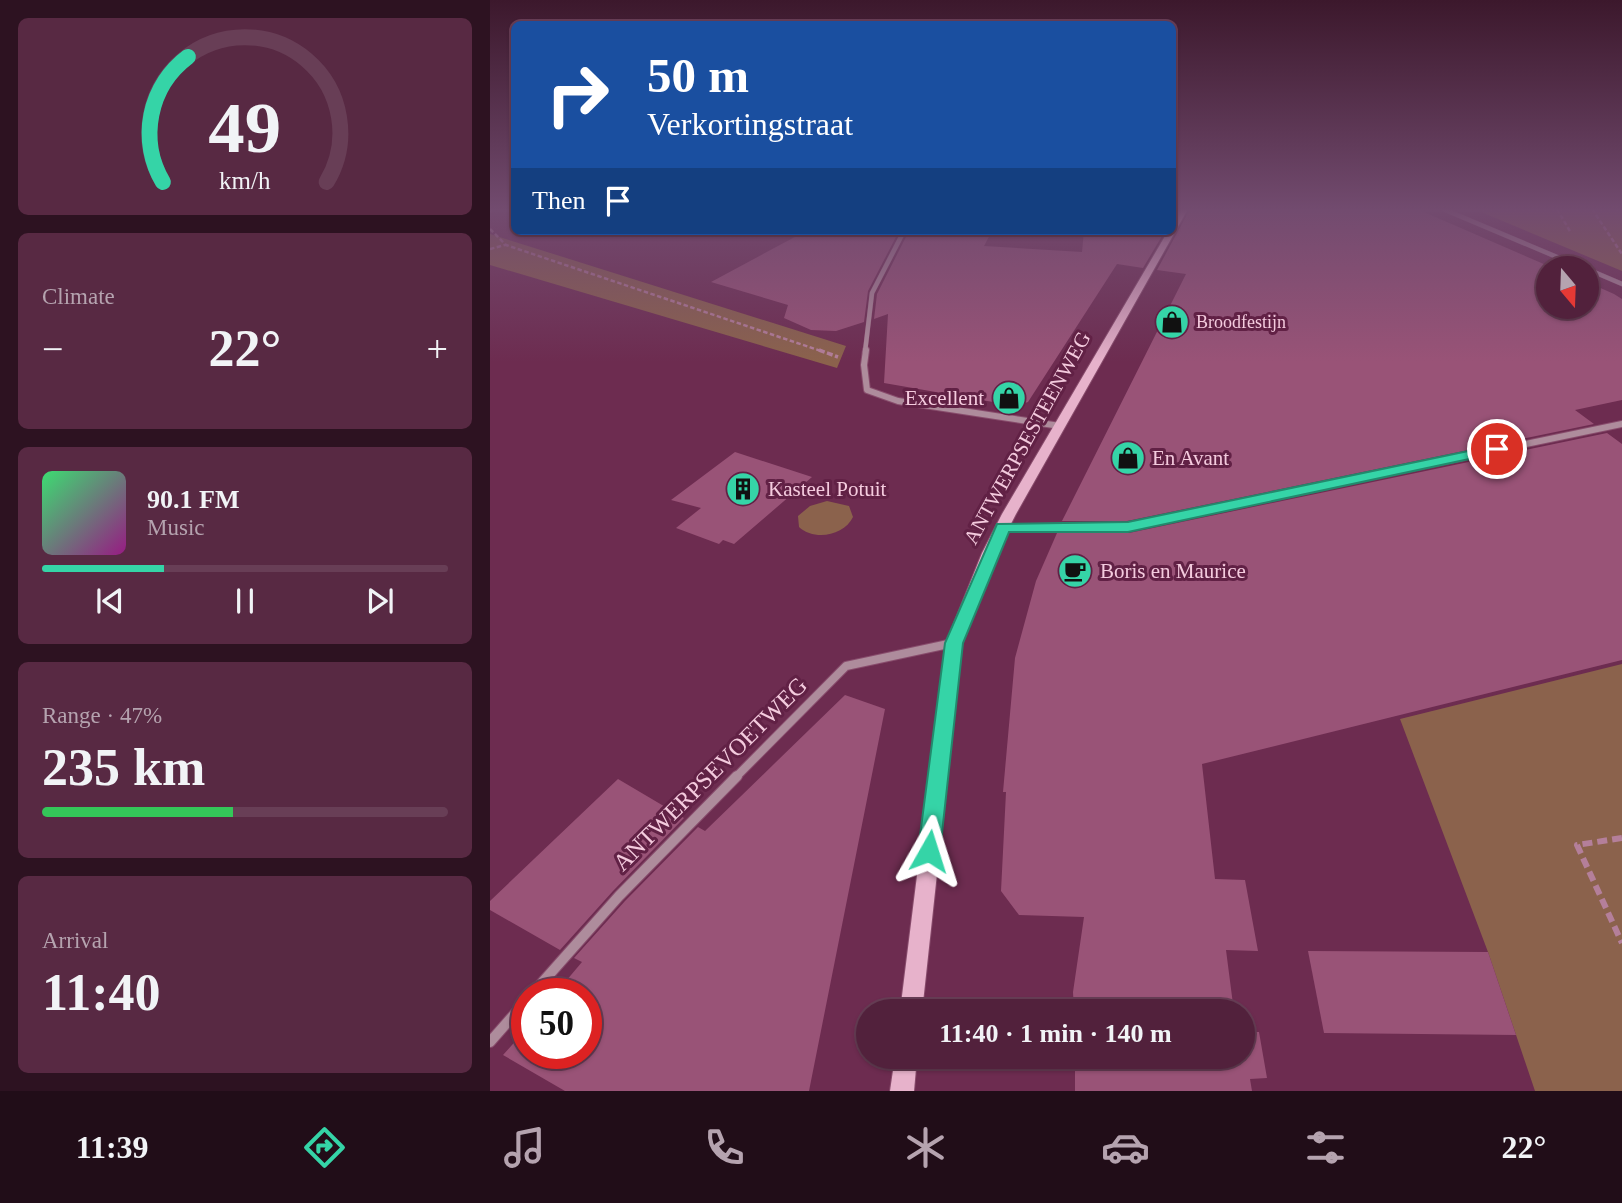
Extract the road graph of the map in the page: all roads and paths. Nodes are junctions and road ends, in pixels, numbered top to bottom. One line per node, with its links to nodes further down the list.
1 (550, 260): 6 (path)
2 (889, 260): 6 (street)
3 (1155, 260): 8 (main road, ANTWERPSESTEENWEG)
4 (1600, 275): 5 (street)
5 (1622, 284)
6 (864, 365): 8 (street)
7 (1622, 424): 9 (street)
8 (1060, 426): 9 (main road, ANTWERPSESTEENWEG)
9 (1003, 527): 10 (main road, ANTWERPSESTEENWEG)
10 (954, 643): 13 (street, ANTWERPSEVOETWEG); 14 (main road, ANTWERPSESTEENWEG)
11 (1622, 838): 12 (path)
12 (1622, 943)
13 (547, 978)
14 (913, 999)
15 (511, 1018): 16 (street)
16 (490, 1042)
17 (905, 1069): 18 (main road)
18 (902, 1091)

